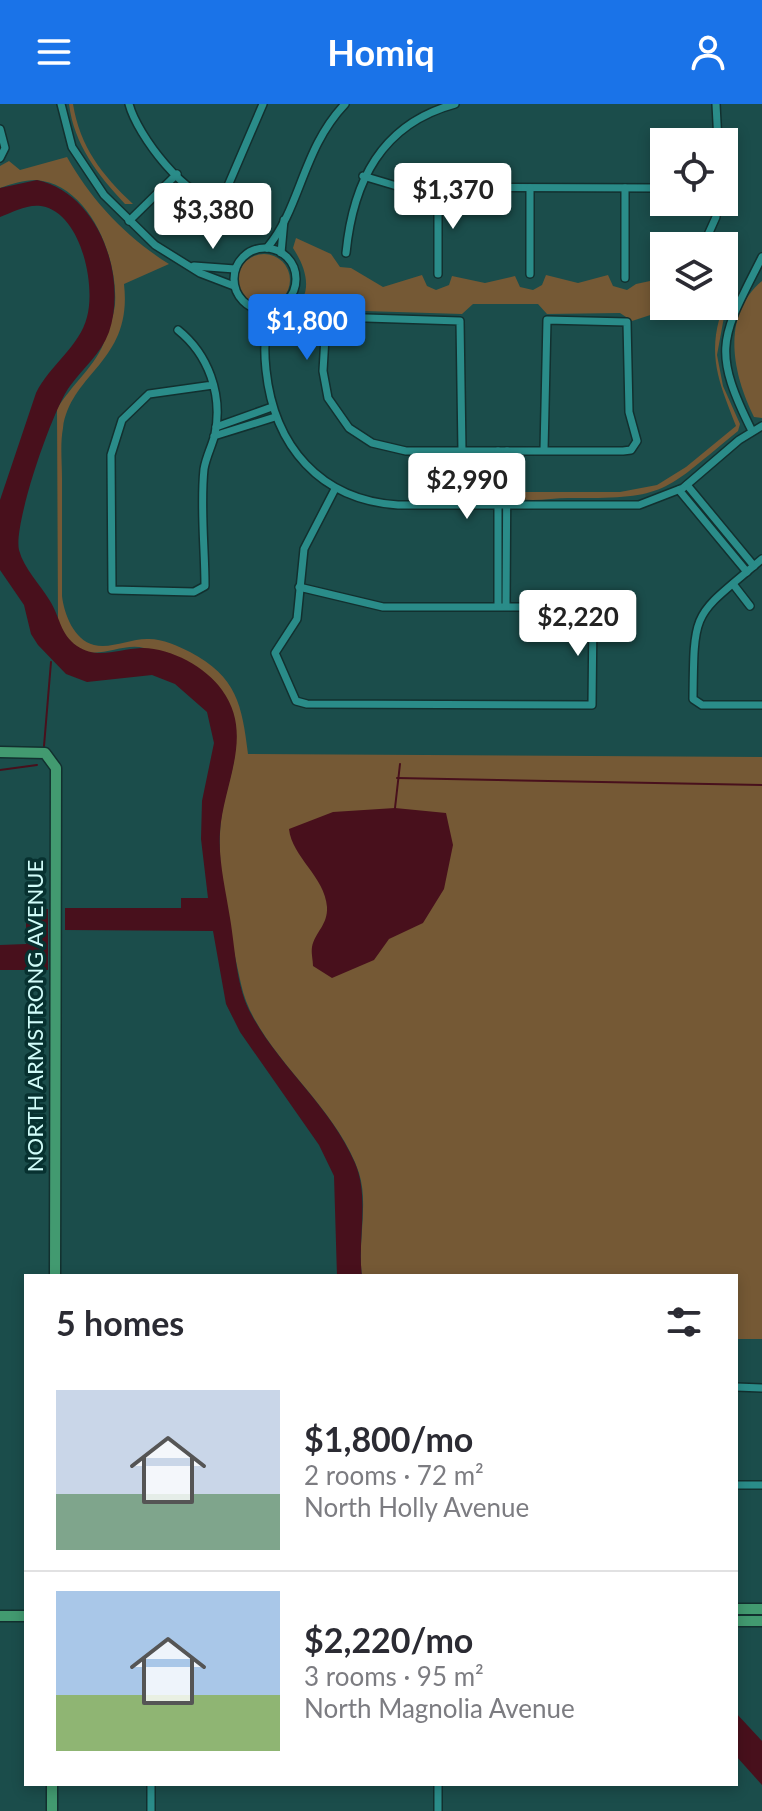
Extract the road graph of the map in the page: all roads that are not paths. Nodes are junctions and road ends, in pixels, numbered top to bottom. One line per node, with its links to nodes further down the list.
1 (61, 104): 17 (street)
2 (129, 104): 10 (street)
3 (263, 104): 10 (street)
4 (345, 104): 16 (street)
5 (455, 104): 11 (street)
6 (716, 104): 7 (street)
7 (717, 128)
8 (0, 129): 9 (street)
9 (2, 156)
10 (177, 174): 17 (street)
11 (363, 176): 12 (street); 20 (street)
12 (438, 187): 13 (street); 25 (street)
13 (530, 188): 14 (street); 26 (street)
14 (625, 188): 15 (street); 27 (street)
15 (650, 188)
16 (284, 220): 18 (street); 19 (street)
17 (129, 221): 22 (street)
18 (267, 248): 19 (street); 23 (street)
19 (281, 253): 30 (street)
20 (346, 253)
21 (762, 257): 24 (street)
22 (194, 266): 23 (street); 28 (street)
23 (235, 269): 28 (street)
24 (759, 272): 38 (street)
25 (438, 274)
26 (530, 274)
27 (625, 278)
28 (234, 286): 29 (street)
29 (255, 309): 30 (street); 32 (street)
30 (272, 310): 32 (street)
31 (178, 330): 33 (street)
32 (265, 344): 34 (street)
33 (213, 385): 37 (street); 39 (street)
34 (272, 407): 35 (street); 37 (street)
35 (275, 417): 39 (street); 44 (street)
36 (762, 426): 38 (street)
37 (216, 427): 39 (street)
38 (752, 431): 43 (street)
39 (214, 436)
40 (544, 450): 40 (street); 42 (street)
41 (462, 451): 41 (street); 42 (street)
42 (503, 451): 46 (street)
43 (687, 485): 45 (street); 48 (street)
44 (335, 489): 46 (street); 51 (street)
45 (679, 490): 46 (street); 49 (street)
46 (502, 505): 52 (street)
47 (762, 559): 48 (street)
48 (754, 566): 49 (street)
49 (747, 572): 50 (street)
50 (733, 584): 53 (street); 54 (street)
51 (299, 587): 52 (street); 52 (street)
52 (502, 606)
53 (750, 606)
54 (762, 705)
55 (0, 752): 56 (street, NORTH ARMSTRONG AVENUE)
56 (55, 1274)
57 (738, 1387): 58 (street)
58 (762, 1388)
59 (738, 1485): 60 (street)
60 (762, 1485)
61 (738, 1609): 62 (street)
62 (762, 1609)
63 (0, 1616): 64 (street)
64 (24, 1616)
65 (738, 1621): 66 (street)
66 (762, 1621)
67 (52, 1786): 70 (street)
68 (151, 1786): 71 (street)
69 (438, 1786): 72 (street)
70 (52, 1811)
71 (151, 1811)
72 (438, 1811)

